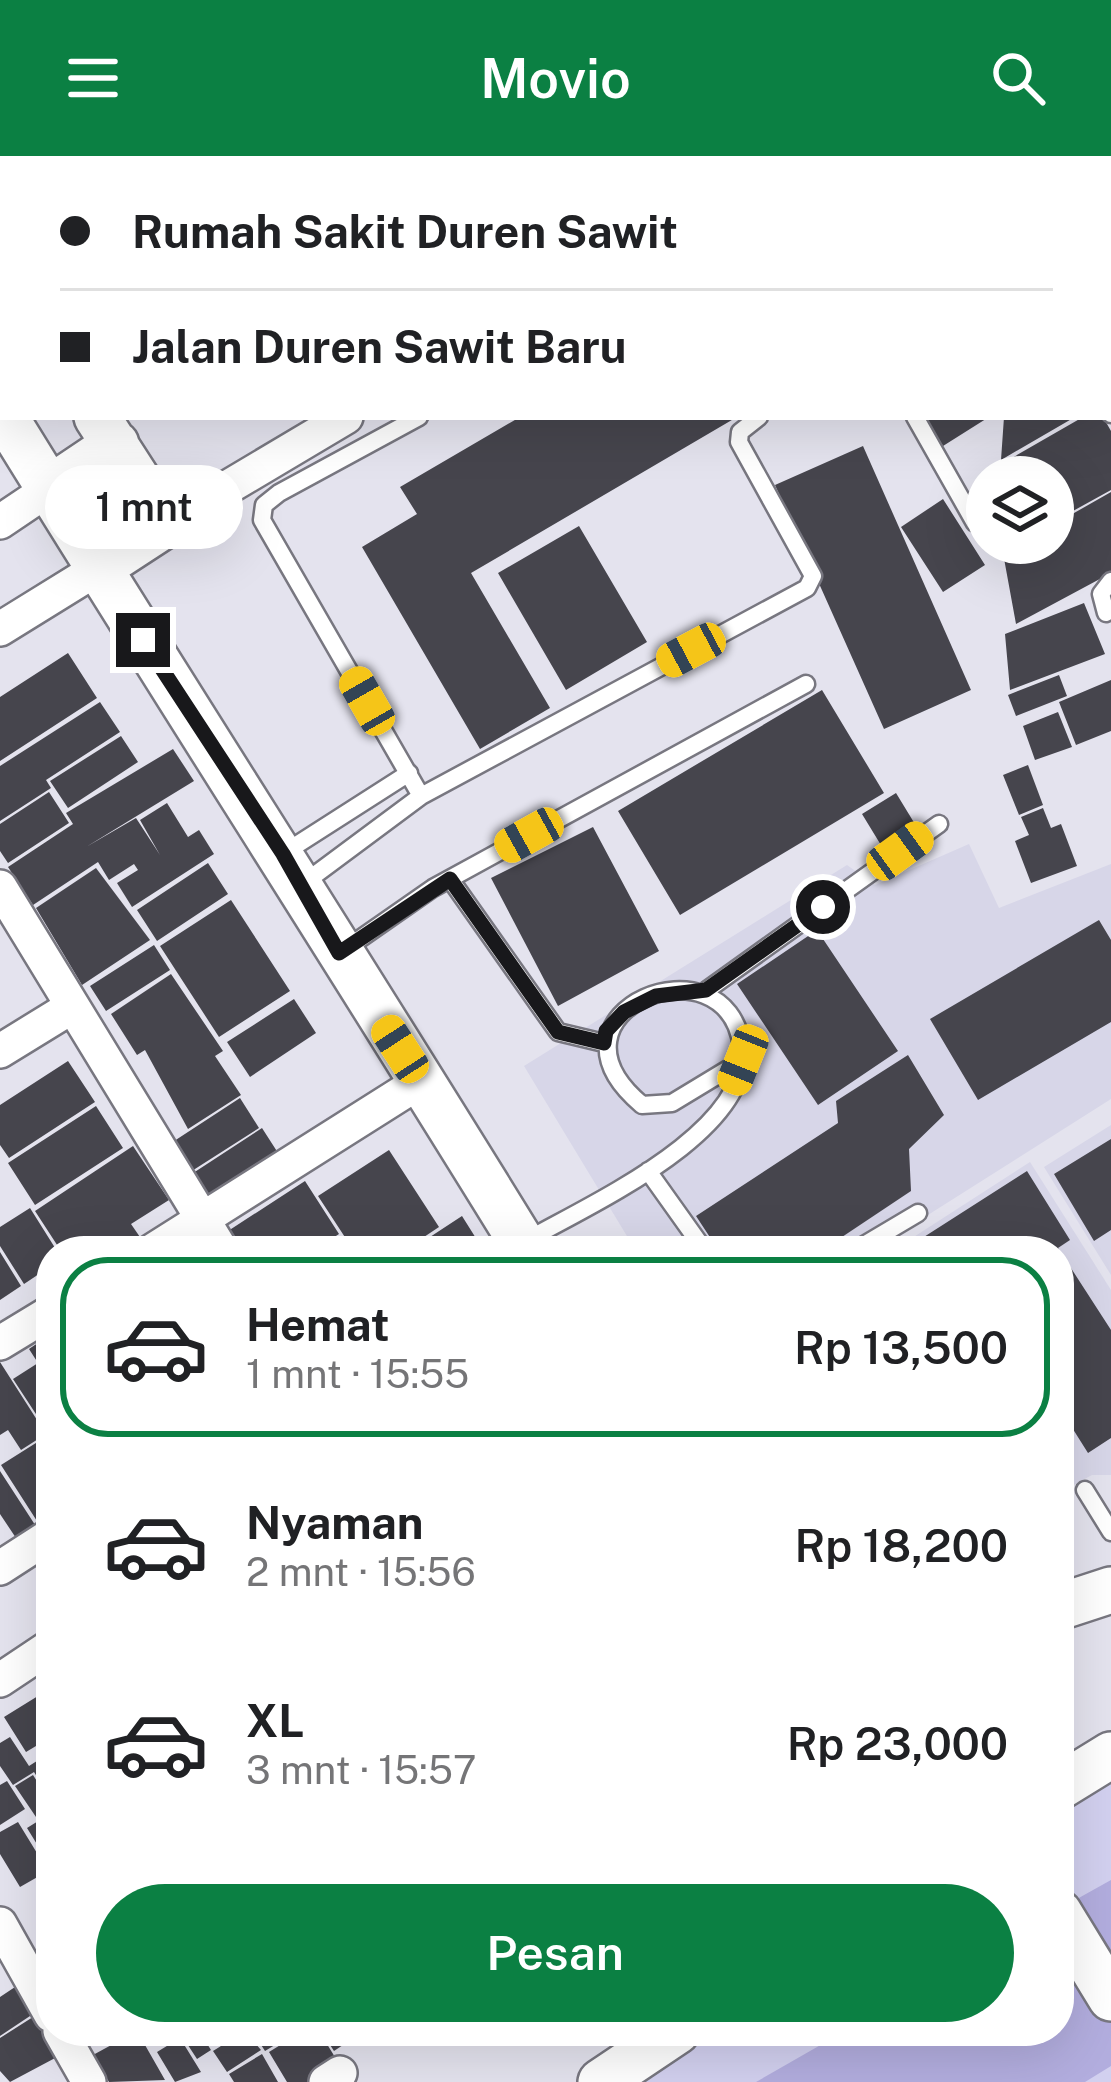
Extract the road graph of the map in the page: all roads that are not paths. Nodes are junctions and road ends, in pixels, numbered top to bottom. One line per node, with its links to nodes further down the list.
1 (6, 420): 7 (street)
2 (340, 420): 9 (street)
3 (413, 420): 16 (lane)
4 (755, 420): 17 (lane)
5 (916, 420): 8 (lane)
6 (112, 439): 7 (street); 9 (street)
7 (54, 495): 10 (street); 11 (street)
8 (966, 507)
9 (160, 515): 11 (street)
10 (0, 522)
11 (93, 561): 14 (street); 19 (street)
12 (1111, 580): 13 (lane)
13 (1106, 613)
14 (0, 629)
15 (806, 684): 20 (lane)
16 (409, 773): 17 (lane); 19 (lane)
17 (421, 796): 19 (lane)
18 (939, 824): 23 (lane)
19 (292, 870): 22 (street)
20 (450, 879): 22 (lane); 25 (lane)
21 (1, 892): 24 (street)
22 (339, 953): 28 (street)
23 (706, 990): 25 (lane); 27 (lane)
24 (70, 1008): 26 (street); 31 (street)
25 (604, 1043): 27 (lane)
26 (0, 1051)
27 (743, 1060): 29 (lane)
28 (421, 1081): 31 (street); 34 (street)
29 (648, 1171): 35 (lane); 36 (lane)
30 (918, 1213): 37 (lane)
31 (201, 1221): 32 (street); 33 (street)
32 (176, 1236)
33 (212, 1236)
34 (518, 1236)
35 (543, 1236)
36 (694, 1236)
37 (879, 1236)
38 (36, 1321): 39 (street)
39 (0, 1343)
40 (1085, 1490): 41 (lane)
41 (1111, 1532)
42 (36, 1545): 43 (street)
43 (0, 1568)
44 (1111, 1590): 45 (street)
45 (1074, 1602)
46 (36, 1658): 47 (street)
47 (0, 1680)
48 (1111, 1755): 49 (street)
49 (1074, 1778)
50 (0, 1924): 52 (street)
51 (1074, 1938): 53 (street)
52 (36, 1988)
53 (1111, 1998)
54 (69, 2046): 56 (street)
55 (655, 2046): 57 (street)
56 (89, 2082)
57 (602, 2082)

